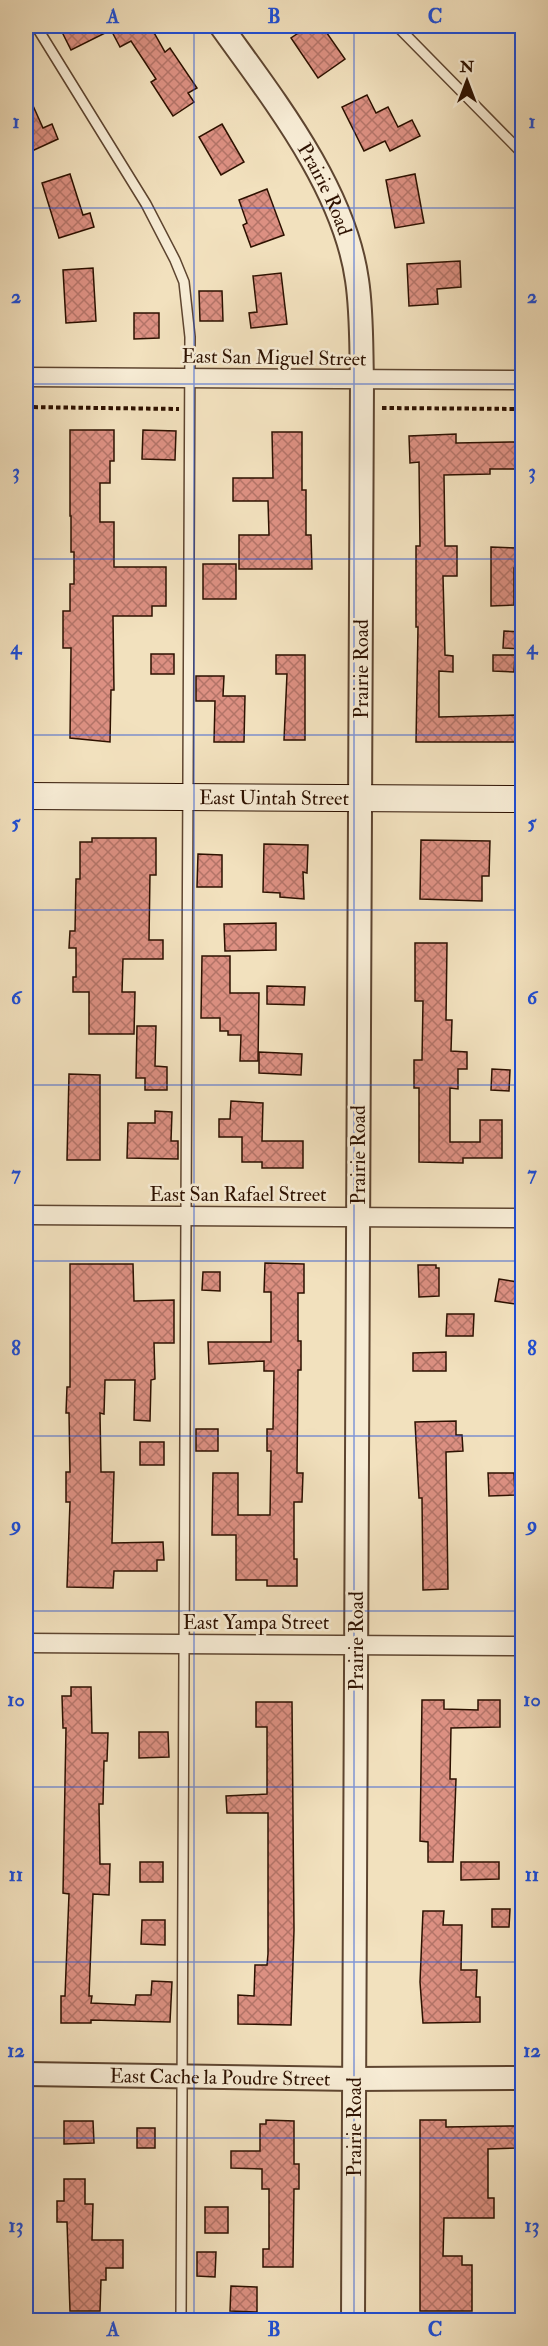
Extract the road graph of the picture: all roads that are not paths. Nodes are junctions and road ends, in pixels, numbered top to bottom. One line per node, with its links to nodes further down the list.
1 (36, 26): 8 (lane)
2 (221, 26): 9 (street, Prairie Road)
3 (397, 26): 4 (lane)
4 (522, 153)
5 (522, 342): 6 (lane)
6 (522, 364)
7 (26, 377): 8 (street, East San Miguel Street)
8 (188, 378): 9 (street, East San Miguel Street); 12 (lane)
9 (362, 380): 10 (street, East San Miguel Street); 13 (street, Prairie Road)
10 (522, 380)
11 (26, 796): 12 (main road, East Uintah Street)
12 (186, 797): 13 (main road, East Uintah Street); 16 (lane)
13 (360, 799): 14 (main road, East Uintah Street); 17 (street, Prairie Road)
14 (522, 799)
15 (26, 1215): 16 (street, East San Rafael Street)
16 (185, 1216): 17 (street, East San Rafael Street); 20 (lane)
17 (358, 1217): 18 (street, East San Rafael Street); 21 (street, Prairie Road)
18 (522, 1218)
19 (26, 1643): 20 (street, East Yampa Street)
20 (184, 1644): 21 (street, East Yampa Street); 24 (lane)
21 (356, 1645): 22 (street, East Yampa Street); 26 (street, Prairie Road)
22 (522, 1646)
23 (26, 2074): 24 (street, East Cache la Poudre Street)
24 (183, 2077): 26 (street, East Cache la Poudre Street); 27 (lane)
25 (522, 2078): 26 (street, East Cache la Poudre Street)
26 (355, 2079): 28 (street, Prairie Road)
27 (181, 2320)
28 (353, 2320)

